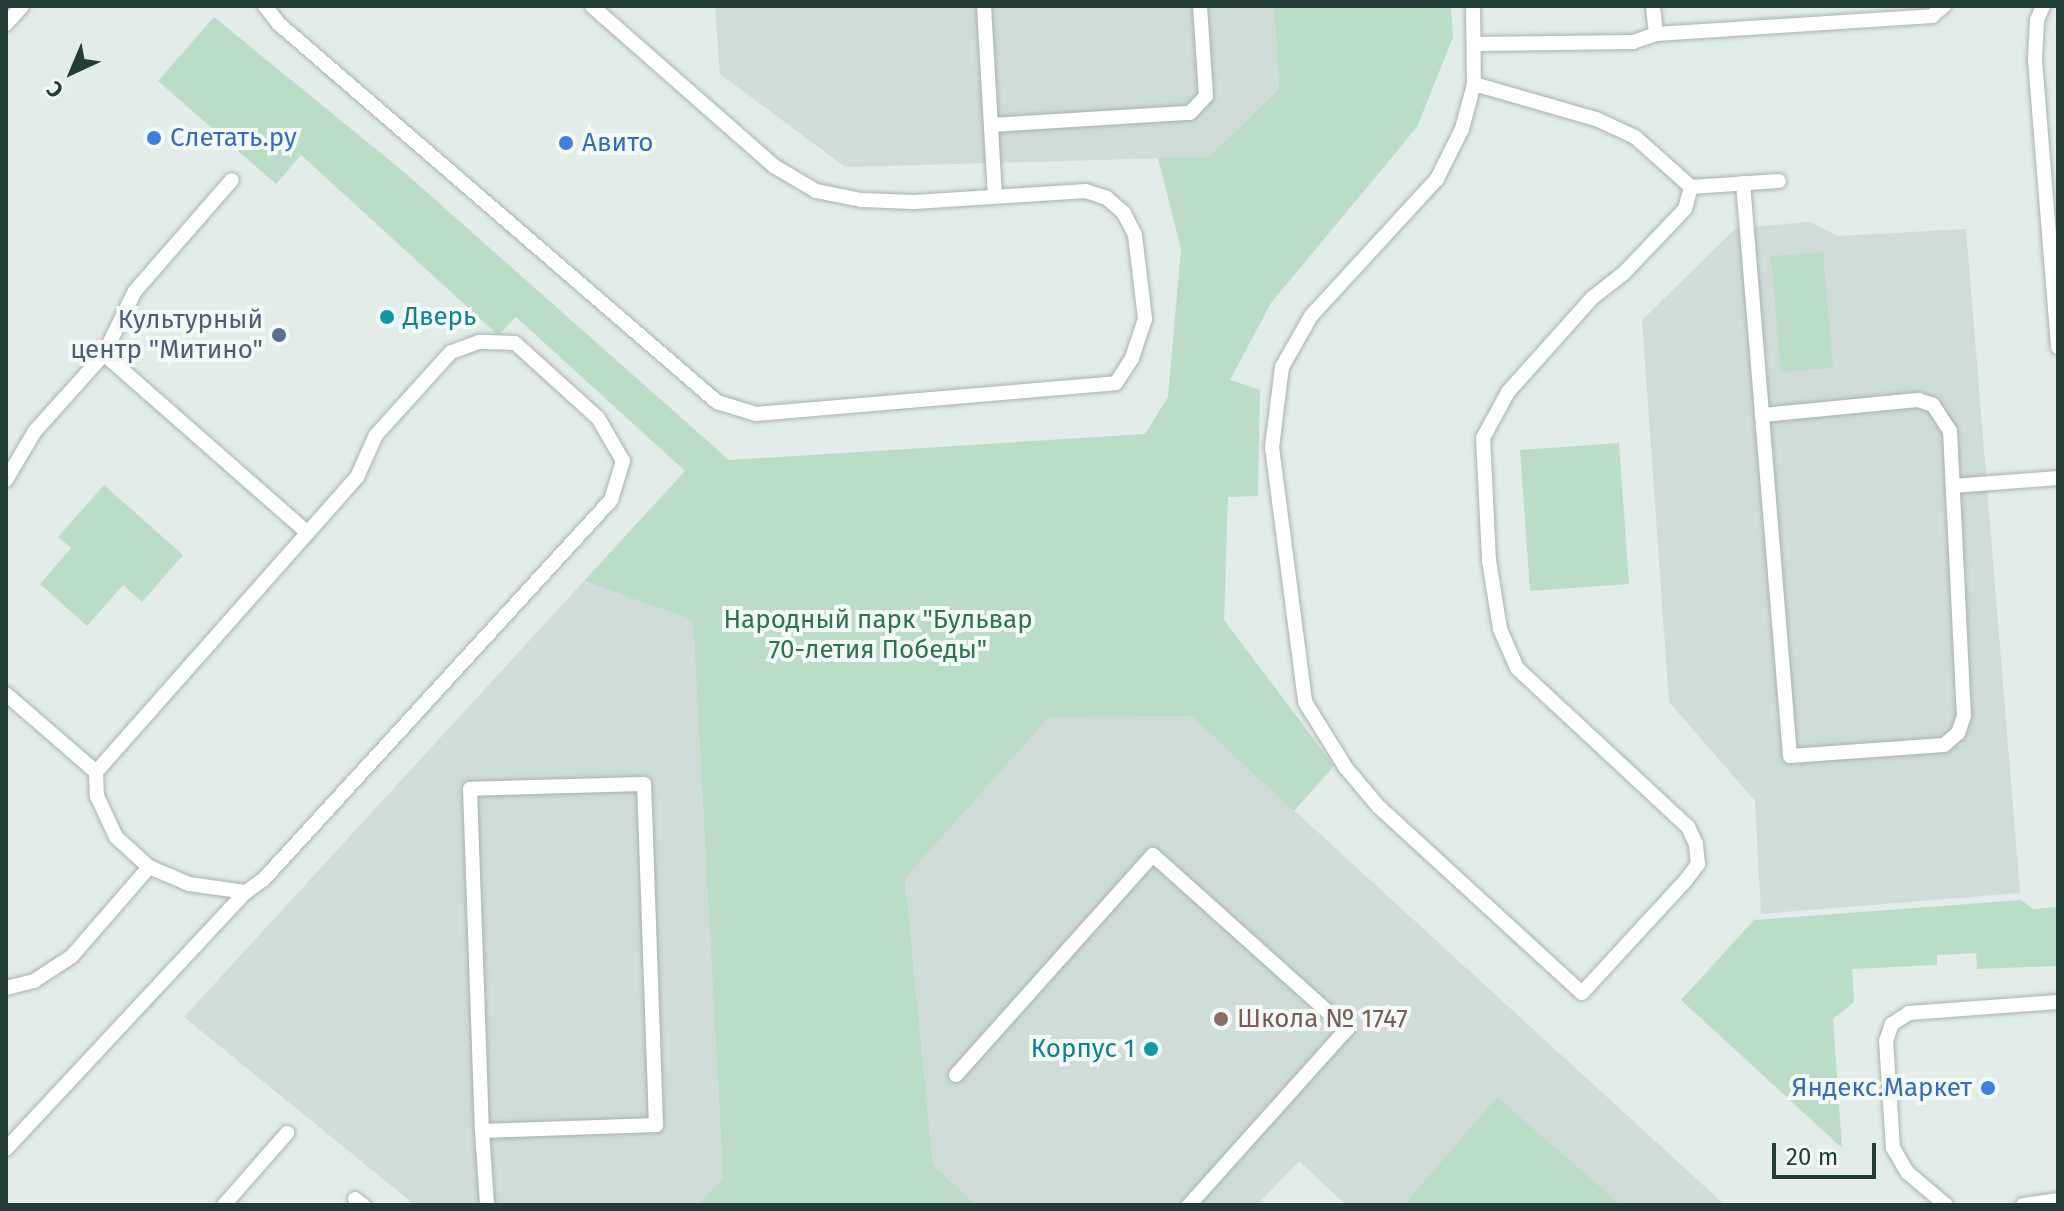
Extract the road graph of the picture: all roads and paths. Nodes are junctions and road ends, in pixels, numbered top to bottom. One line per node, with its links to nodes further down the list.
1 (22, 6): 10 (lane)
2 (265, 6): 19 (lane)
3 (592, 6): 19 (lane)
4 (984, 6): 14 (lane)
5 (1200, 6): 14 (lane)
6 (1473, 6): 12 (lane)
7 (1653, 6): 11 (lane)
8 (1944, 6): 11 (lane)
9 (2043, 6): 20 (lane)
10 (6, 24)
11 (1656, 34): 12 (lane)
12 (1476, 44): 13 (lane)
13 (1474, 84): 18 (lane); 18 (lane)
14 (991, 125): 19 (lane)
15 (232, 180): 21 (lane)
16 (1779, 181): 17 (lane)
17 (1743, 183): 18 (lane); 22 (lane)
18 (1691, 187)
19 (995, 194)
20 (2058, 347)
21 (104, 354): 24 (lane); 26 (lane)
22 (1762, 415): 25 (lane); 25 (lane)
23 (2058, 478): 25 (lane)
24 (6, 480)
25 (1953, 486)
26 (308, 533): 28 (lane); 30 (lane)
27 (6, 694): 28 (lane)
28 (96, 772): 29 (lane)
29 (149, 867): 30 (lane); 31 (lane)
30 (246, 892): 36 (lane)
31 (6, 988)
32 (2058, 1002): 41 (lane)
33 (956, 1075): 40 (lane)
34 (482, 1131): 34 (lane); 39 (lane)
35 (287, 1133): 38 (lane)
36 (6, 1149)
37 (2058, 1200): 42 (lane)
38 (224, 1205)
39 (487, 1205)
40 (1189, 1205)
41 (1946, 1205)
42 (2023, 1205)

